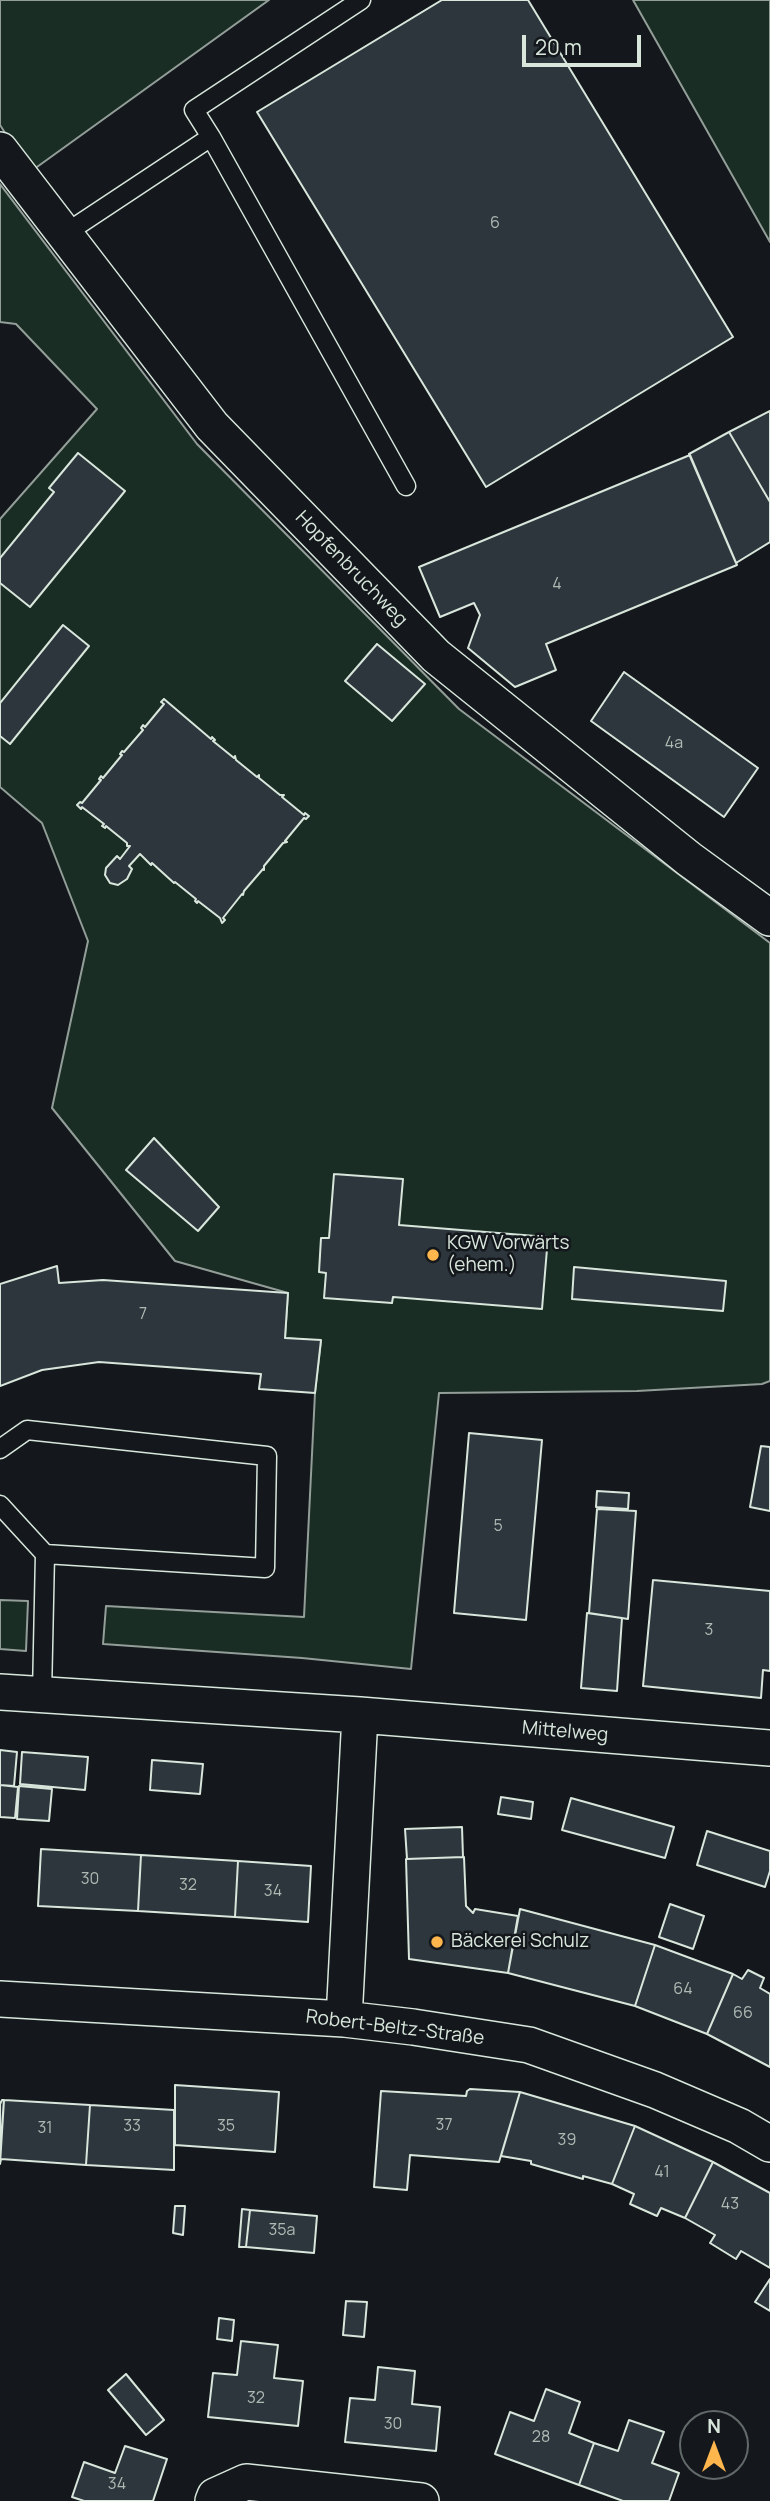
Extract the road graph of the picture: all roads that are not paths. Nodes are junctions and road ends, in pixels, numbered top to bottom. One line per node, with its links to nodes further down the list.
1 (361, 0): 2 (lane)
2 (211, 137): 4 (lane); 5 (lane)
3 (0, 150): 4 (street, Hopfenbruchweg)
4 (63, 235): 6 (street, Hopfenbruchweg)
5 (406, 486)
6 (770, 918)
7 (0, 1449): 9 (lane)
8 (0, 1505): 9 (lane)
9 (45, 1554): 11 (lane)
10 (0, 1692): 11 (street, Mittelweg)
11 (42, 1694): 12 (street, Mittelweg)
12 (360, 1715): 13 (street, Mittelweg); 15 (street)
13 (770, 1748)
14 (0, 1999): 15 (street, Robert-Beltz-Straße)
15 (344, 2019): 16 (street, Robert-Beltz-Straße)
16 (770, 2144)
17 (213, 2501): 18 (street)
18 (421, 2501)

